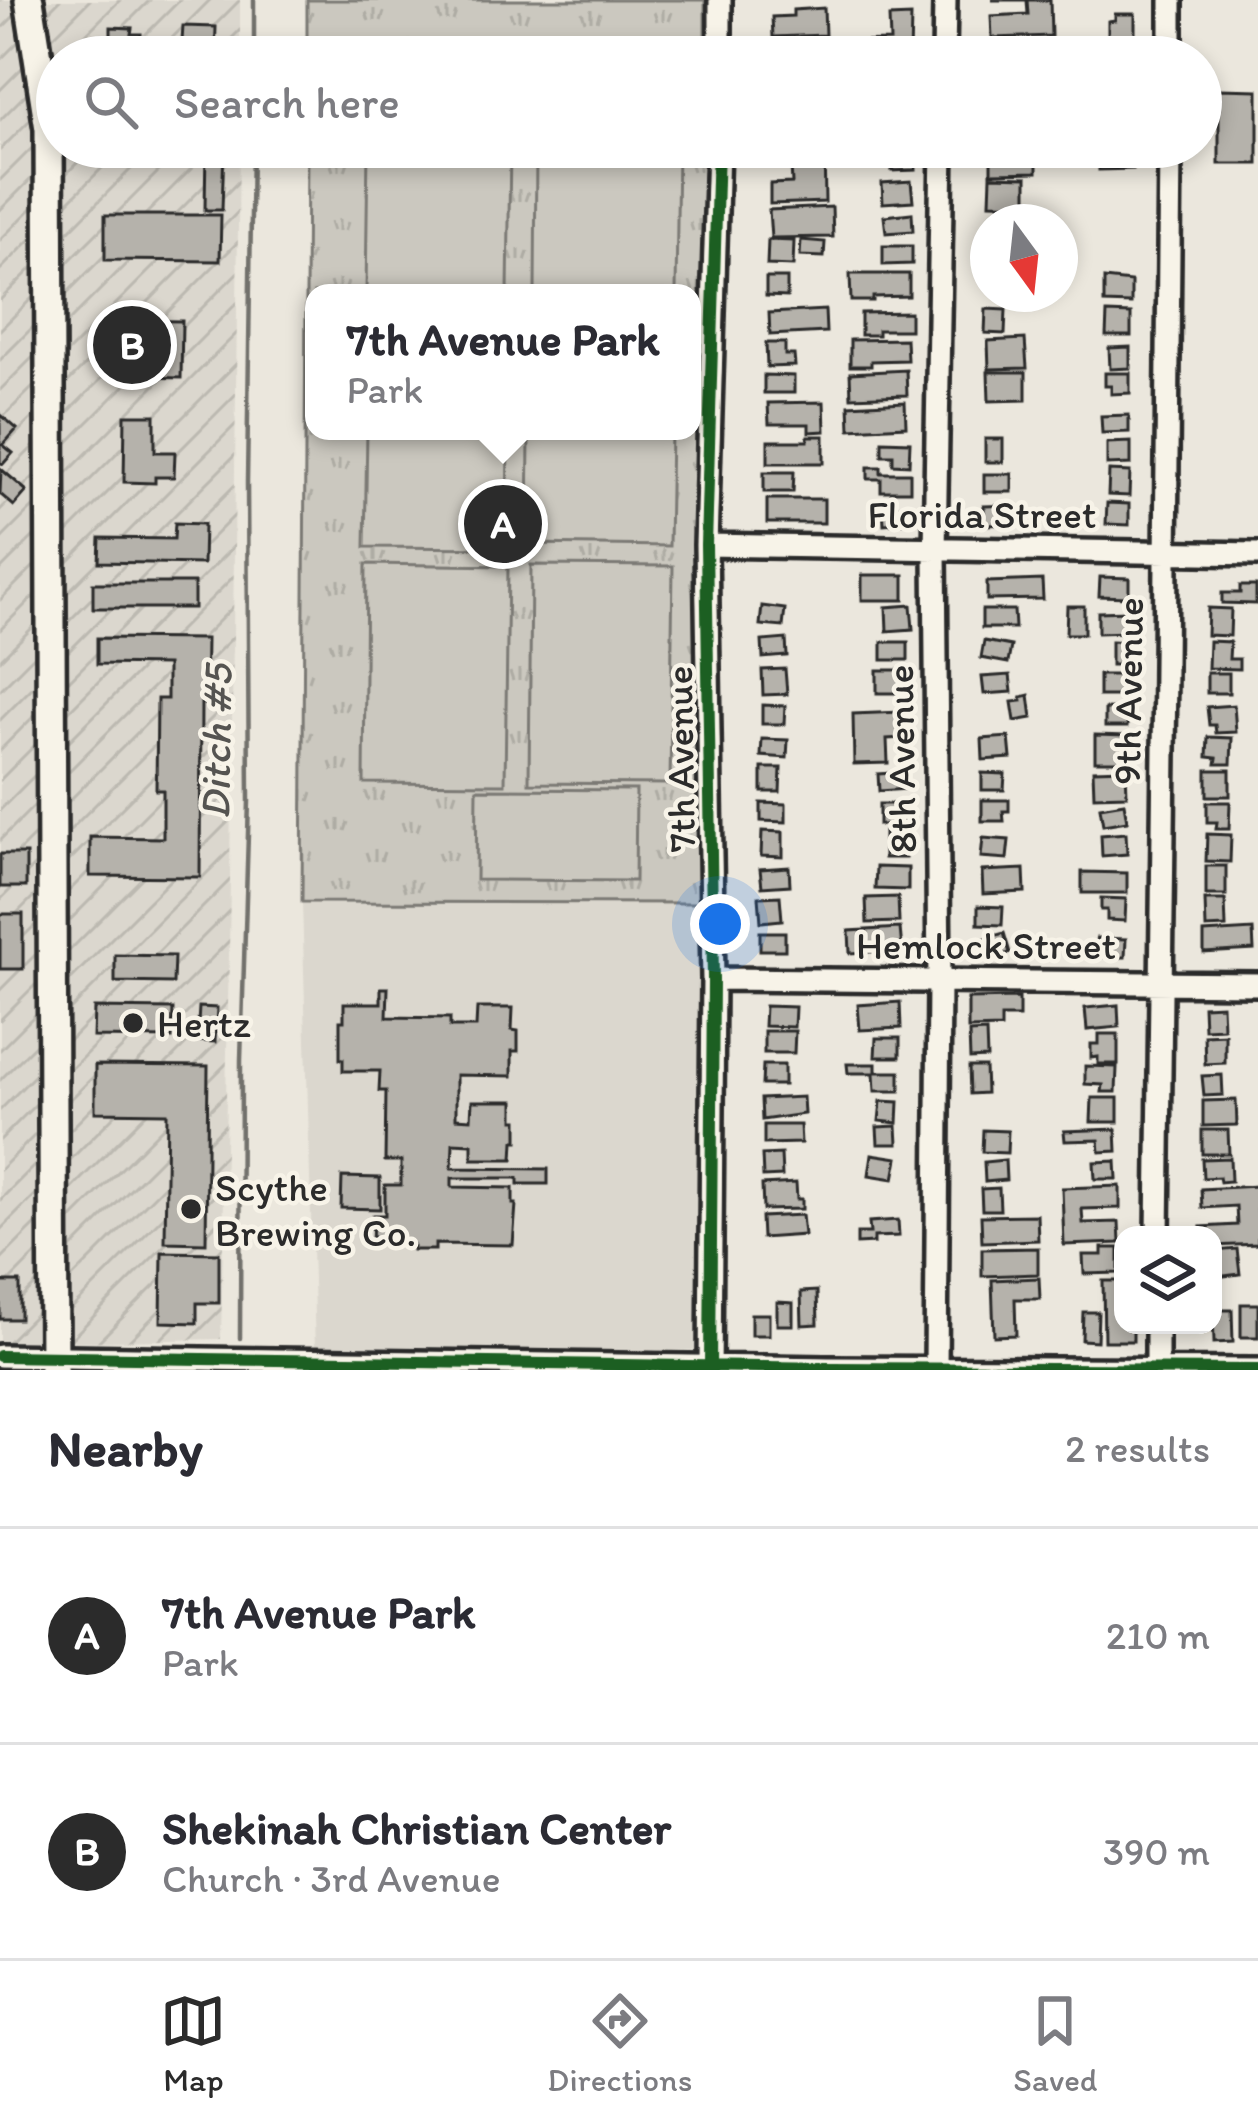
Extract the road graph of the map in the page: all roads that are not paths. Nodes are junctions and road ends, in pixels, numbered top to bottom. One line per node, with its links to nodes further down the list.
1 (29, 0): 8 (main road)
2 (720, 0): 5 (street)
3 (945, 0): 6 (street)
4 (1171, 0): 7 (street)
5 (720, 36)
6 (944, 36)
7 (1171, 36)
8 (36, 43)
9 (50, 168): 24 (main road)
10 (717, 168): 13 (street, 7th Avenue)
11 (942, 168): 14 (street, 8th Avenue)
12 (1170, 168): 15 (street, 9th Avenue)
13 (706, 545): 14 (street, Florida Street); 17 (street, 7th Avenue)
14 (935, 551): 15 (street, Florida Street); 18 (street, 8th Avenue)
15 (1166, 552): 16 (street, Florida Street); 19 (street, 9th Avenue)
16 (1258, 554)
17 (713, 979): 18 (street, Hemlock Street); 25 (street, 7th Avenue)
18 (939, 981): 19 (street, Hemlock Street); 26 (street, 8th Avenue)
19 (1161, 982): 20 (street, Hemlock Street); 21 (street, 9th Avenue)
20 (1258, 983)
21 (1158, 1226)
22 (1157, 1334): 27 (street)
23 (0, 1357): 24 (street)
24 (54, 1364): 25 (street)
25 (710, 1368): 26 (street)
26 (935, 1369): 27 (street)
27 (1157, 1369): 28 (street)
28 (1258, 1370)

